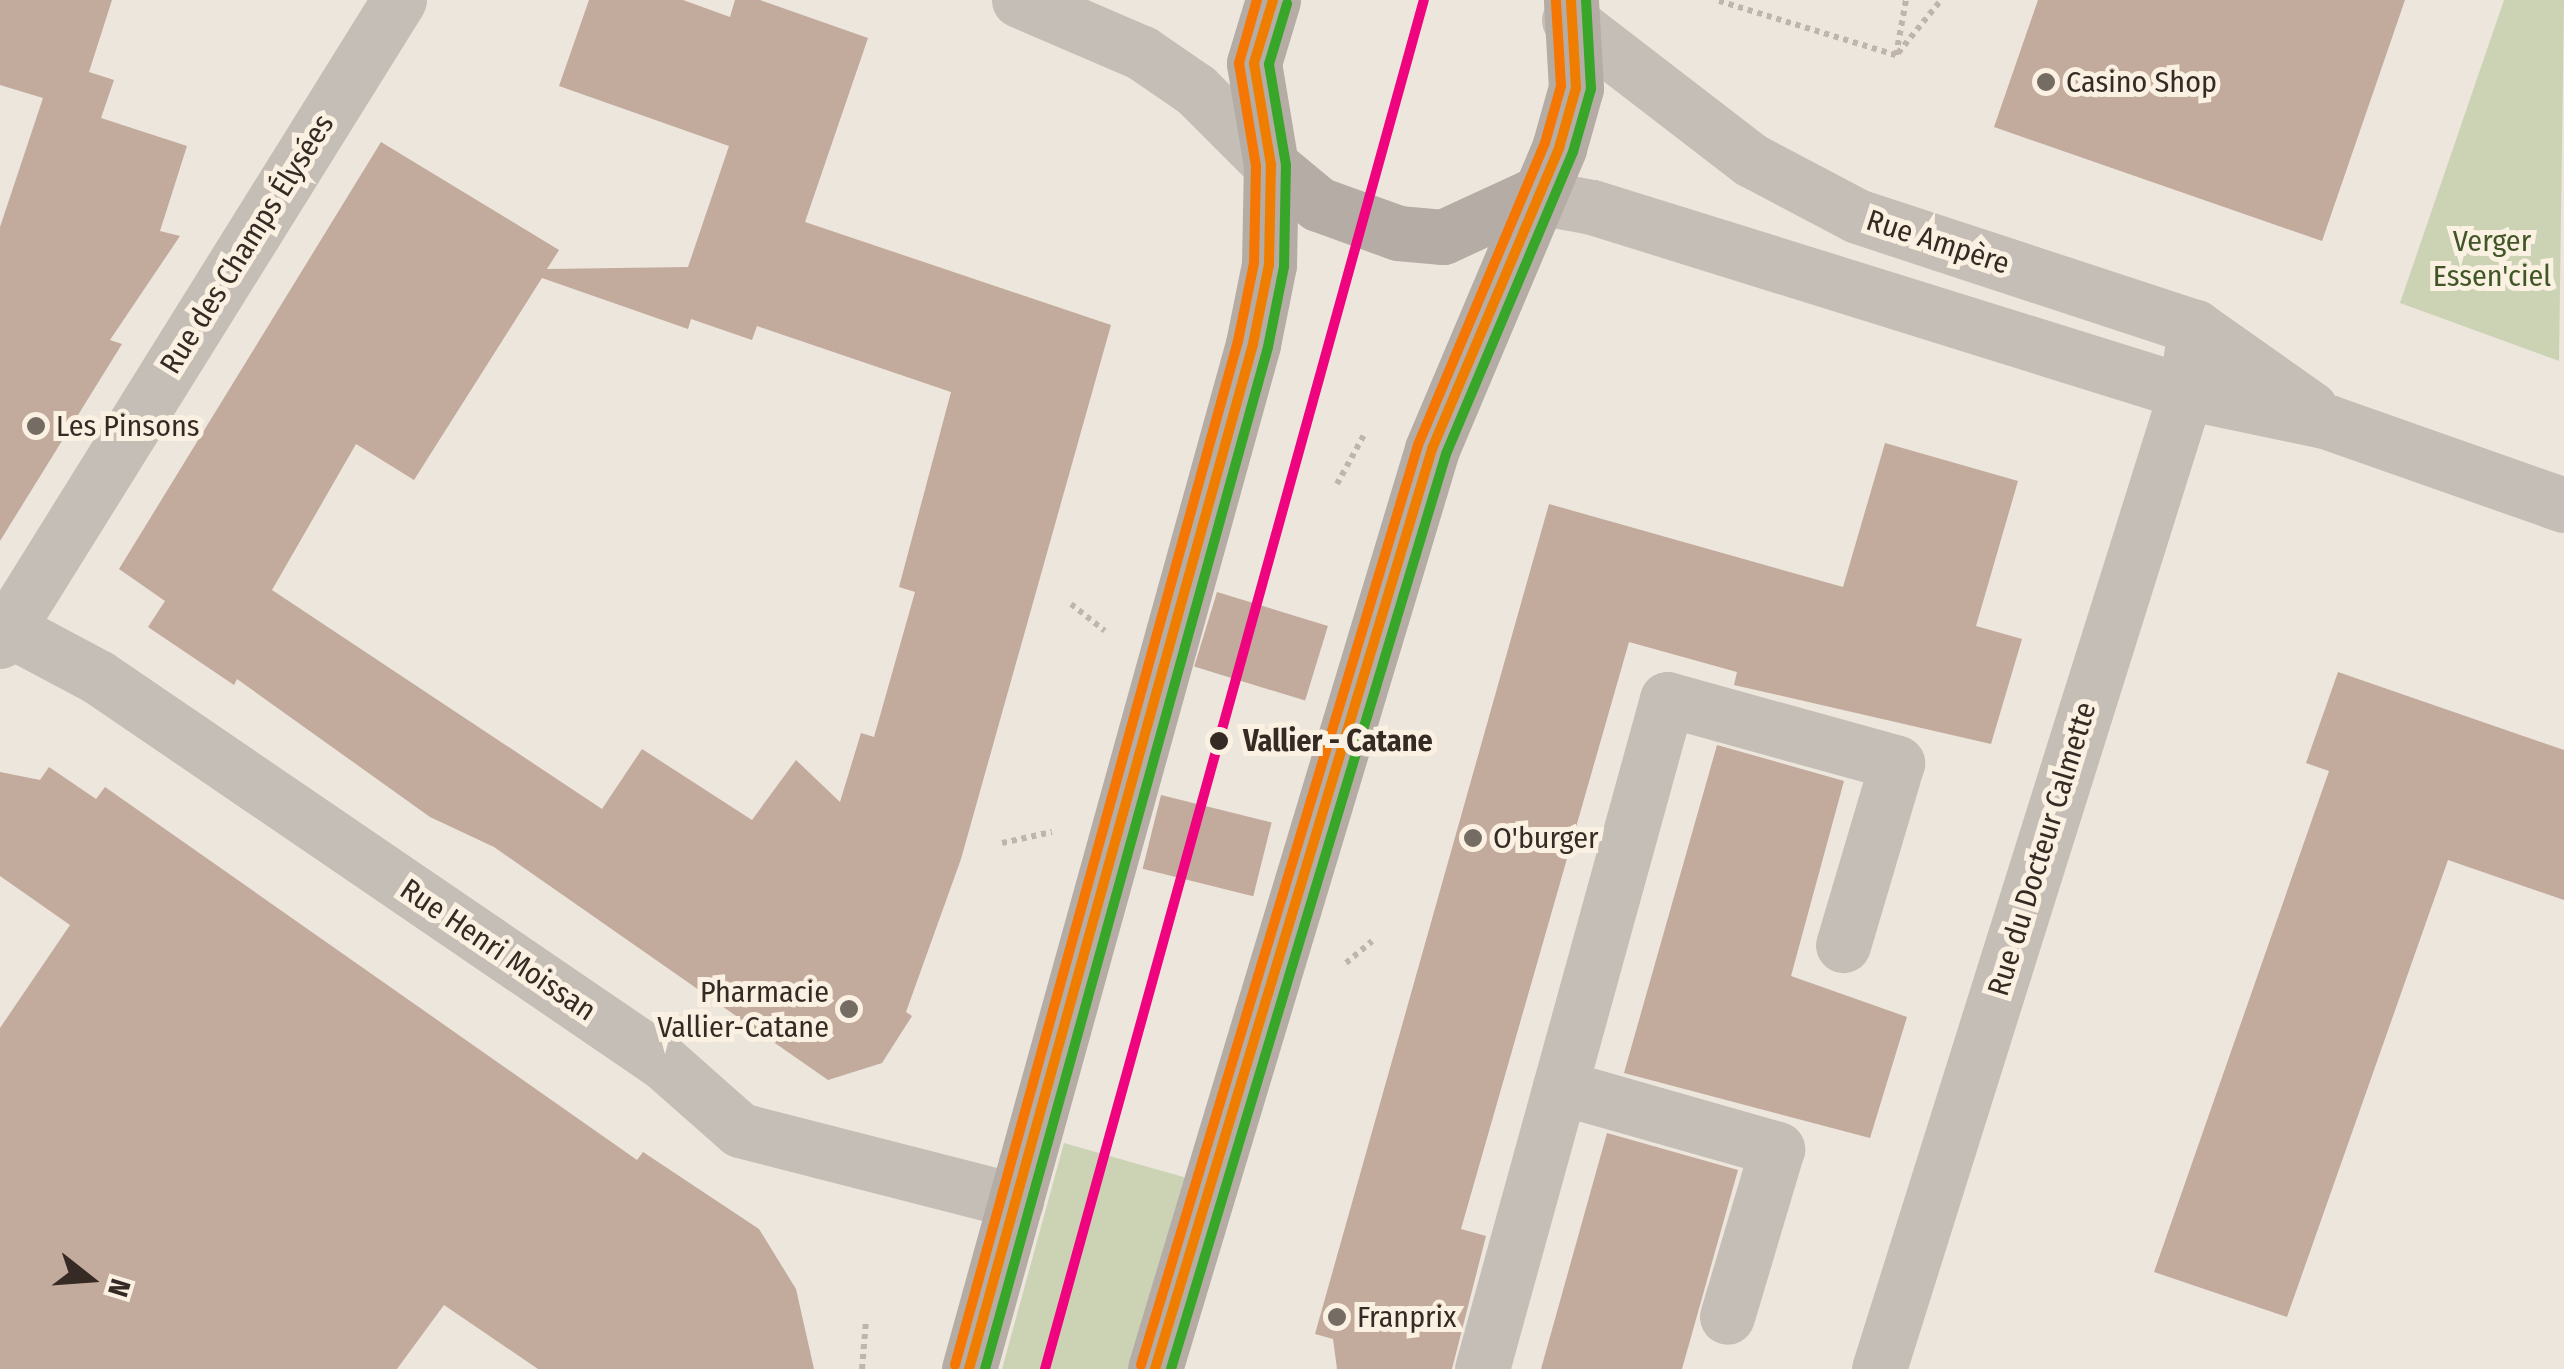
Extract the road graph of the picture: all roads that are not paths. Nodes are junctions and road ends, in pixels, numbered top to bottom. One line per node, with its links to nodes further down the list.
1 (399, 0): 11 (street, Rue des Champs Élysées)
2 (1018, 0): 5 (street)
3 (1273, 0): 5 (main road)
4 (1565, 7): 6 (main road); 7 (street, Rue Ampère)
5 (1272, 165): 6 (main road); 14 (main road)
6 (1532, 196): 8 (street, Rue Ampère); 17 (main road)
7 (2195, 327): 8 (street, Rue du Docteur Calmette); 9 (street, Rue Ampère)
8 (2186, 392): 9 (street, Rue Ampère); 19 (street, Rue du Docteur Calmette)
9 (2328, 422): 10 (street, Rue Ampère)
10 (2564, 505)
11 (4, 635): 14 (street, Rue Henri Moissan)
12 (1843, 946): 13 (street)
13 (1560, 1086): 15 (street); 18 (street)
14 (1016, 1202): 16 (main road)
15 (1727, 1317)
16 (969, 1369)
17 (1156, 1369)
18 (1482, 1369)
19 (1879, 1369)

